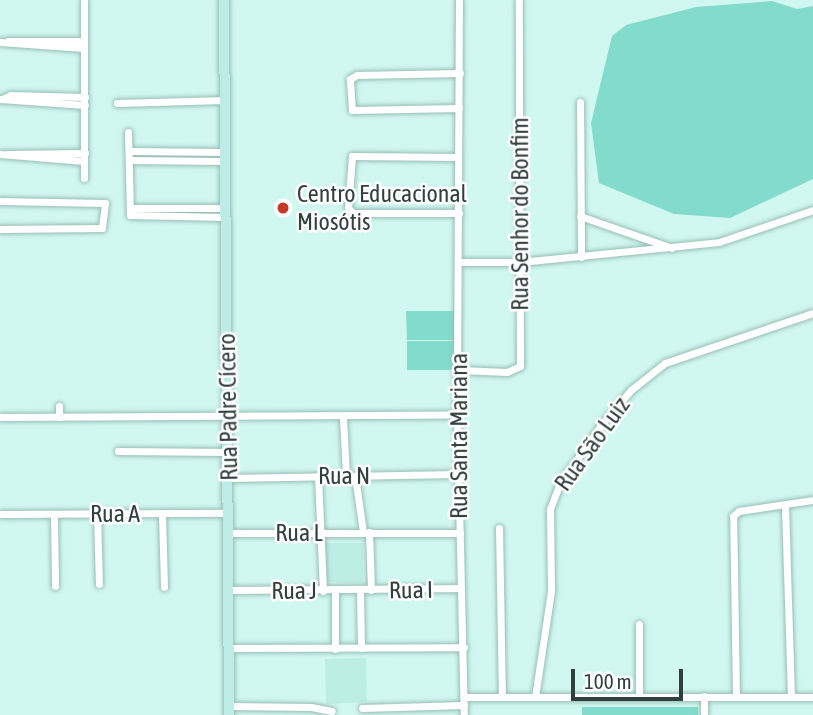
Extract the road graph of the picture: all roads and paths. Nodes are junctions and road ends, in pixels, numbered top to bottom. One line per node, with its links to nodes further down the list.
1 (84, 0): 6 (street)
2 (224, 0): 9 (street, Rua Padre Cícero)
3 (459, 0): 7 (street, Rua Santa Mariana)
4 (519, 0): 30 (street, Rua Senhor do Bonfim)
5 (2, 42): 6 (street)
6 (84, 45): 10 (street)
7 (460, 73): 13 (street, Rua Santa Mariana); 13 (street)
8 (1, 99): 10 (street)
9 (225, 100): 12 (street); 18 (street, Rua Padre Cícero)
10 (85, 101): 17 (street)
11 (580, 102): 25 (street)
12 (117, 103)
13 (458, 108): 19 (street, Rua Santa Mariana)
14 (128, 132): 16 (street)
15 (1, 154): 17 (street)
16 (129, 155): 18 (street); 23 (street)
17 (84, 157): 20 (street)
18 (225, 157): 23 (street, Rua Padre Cícero)
19 (458, 157): 24 (street, Rua Santa Mariana); 24 (street)
20 (84, 178)
21 (0, 201): 26 (street)
22 (813, 210): 27 (street)
23 (226, 212): 37 (street, Rua Padre Cícero)
24 (459, 213): 29 (street, Rua Santa Mariana)
25 (580, 216): 27 (street); 28 (street)
26 (0, 229)
27 (673, 248): 28 (street)
28 (581, 257): 30 (street)
29 (459, 262): 30 (street); 32 (street, Rua Santa Mariana)
30 (520, 262): 32 (street, Rua Senhor do Bonfim)
31 (813, 313): 73 (street, Rua São Luiz)
32 (460, 370): 34 (street, Rua Santa Mariana)
33 (59, 406): 35 (street)
34 (457, 415): 38 (street); 41 (street, Rua Santa Mariana)
35 (59, 416): 36 (street); 37 (street)
36 (0, 417)
37 (227, 417): 38 (street); 40 (street, Rua Padre Cícero)
38 (342, 418): 43 (street)
39 (118, 451): 40 (street)
40 (228, 452): 44 (street, Rua Padre Cícero)
41 (459, 474): 43 (street, Rua N); 56 (street, Rua Santa Mariana)
42 (318, 475): 43 (street, Rua N); 44 (street, Rua N); 55 (street)
43 (351, 476): 53 (street)
44 (228, 478): 47 (street, Rua Padre Cícero)
45 (813, 500): 46 (street)
46 (785, 506): 75 (street); 76 (street)
47 (229, 513): 51 (street, Rua A); 54 (street, Rua Padre Cícero)
48 (1, 514): 49 (street, Rua A)
49 (54, 514): 50 (street, Rua A); 58 (street)
50 (97, 514): 51 (street, Rua A); 57 (street)
51 (162, 514): 59 (street)
52 (499, 528): 72 (street)
53 (366, 532): 55 (street, Rua L); 56 (street, Rua L); 63 (street)
54 (229, 533): 55 (street, Rua L); 61 (street, Rua Padre Cícero)
55 (322, 533): 64 (street)
56 (460, 533): 60 (street, Rua Santa Mariana)
57 (99, 584)
58 (55, 586)
59 (164, 587)
60 (461, 588): 63 (street, Rua I); 67 (street, Rua Santa Mariana)
61 (228, 590): 64 (street, Rua J); 68 (street, Rua Padre Cícero)
62 (360, 590): 63 (street, Rua I); 65 (street, Rua J); 69 (street)
63 (371, 590)
64 (323, 591): 65 (street, Rua J)
65 (335, 591): 70 (street)
66 (639, 624): 74 (street)
67 (464, 647): 69 (street); 78 (street, Rua Santa Mariana)
68 (228, 648): 70 (street); 80 (street, Rua Padre Cícero)
69 (361, 648): 70 (street)
70 (335, 649)
71 (704, 696): 74 (street); 75 (street); 83 (street)
72 (502, 697): 73 (street); 78 (street)
73 (534, 697): 74 (street)
74 (639, 697)
75 (736, 697): 76 (street)
76 (791, 697): 77 (street)
77 (813, 697)
78 (464, 701): 79 (street); 82 (street, Rua Santa Mariana)
79 (362, 708)
80 (229, 711): 81 (street)
81 (332, 711)
82 (464, 715)
83 (704, 715)

